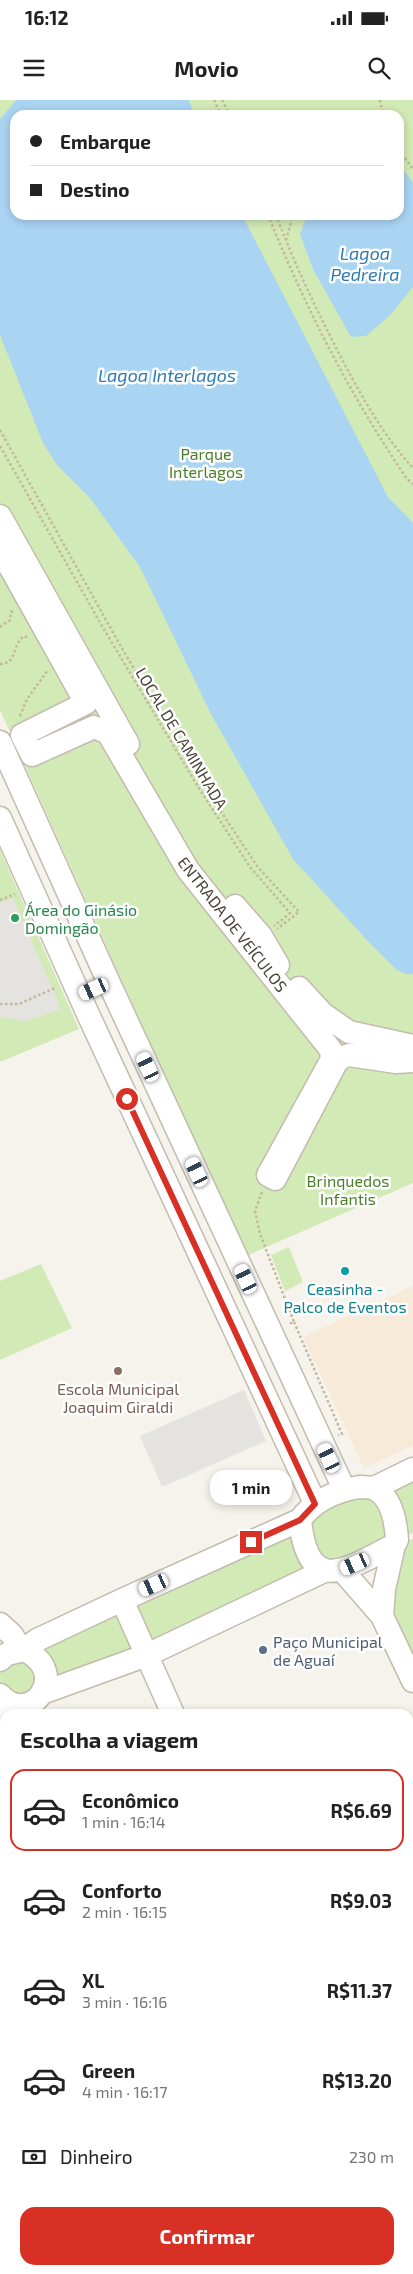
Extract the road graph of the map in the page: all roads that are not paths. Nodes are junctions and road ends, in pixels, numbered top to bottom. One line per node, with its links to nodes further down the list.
1 (0, 516): 10 (street, ENTRADA DE VEÍCULOS)
2 (0, 549): 3 (street)
3 (27, 745): 4 (street); 11 (street, ENTRADA DE VEÍCULOS)
4 (2, 751): 6 (street)
5 (0, 818): 7 (street)
6 (67, 890): 7 (street); 8 (street)
7 (38, 904): 9 (street)
8 (109, 983): 9 (street); 12 (street)
9 (76, 988): 13 (street)
10 (413, 1046)
11 (413, 1061)
12 (205, 1190): 13 (street); 16 (street)
13 (176, 1203): 17 (street)
14 (413, 1469): 15 (street)
15 (374, 1488): 16 (street); 18 (street)
16 (344, 1489): 17 (street)
17 (308, 1512): 19 (street); 20 (street)
18 (401, 1540): 19 (street); 21 (street)
19 (333, 1571): 21 (street); 24 (street)
20 (122, 1600): 23 (street); 24 (street)
21 (382, 1616): 26 (street)
22 (0, 1624): 23 (street)
23 (23, 1650): 25 (street); 27 (street)
24 (147, 1655): 27 (street); 28 (street)
25 (0, 1660)
26 (413, 1681)
27 (21, 1706)
28 (171, 1709)

